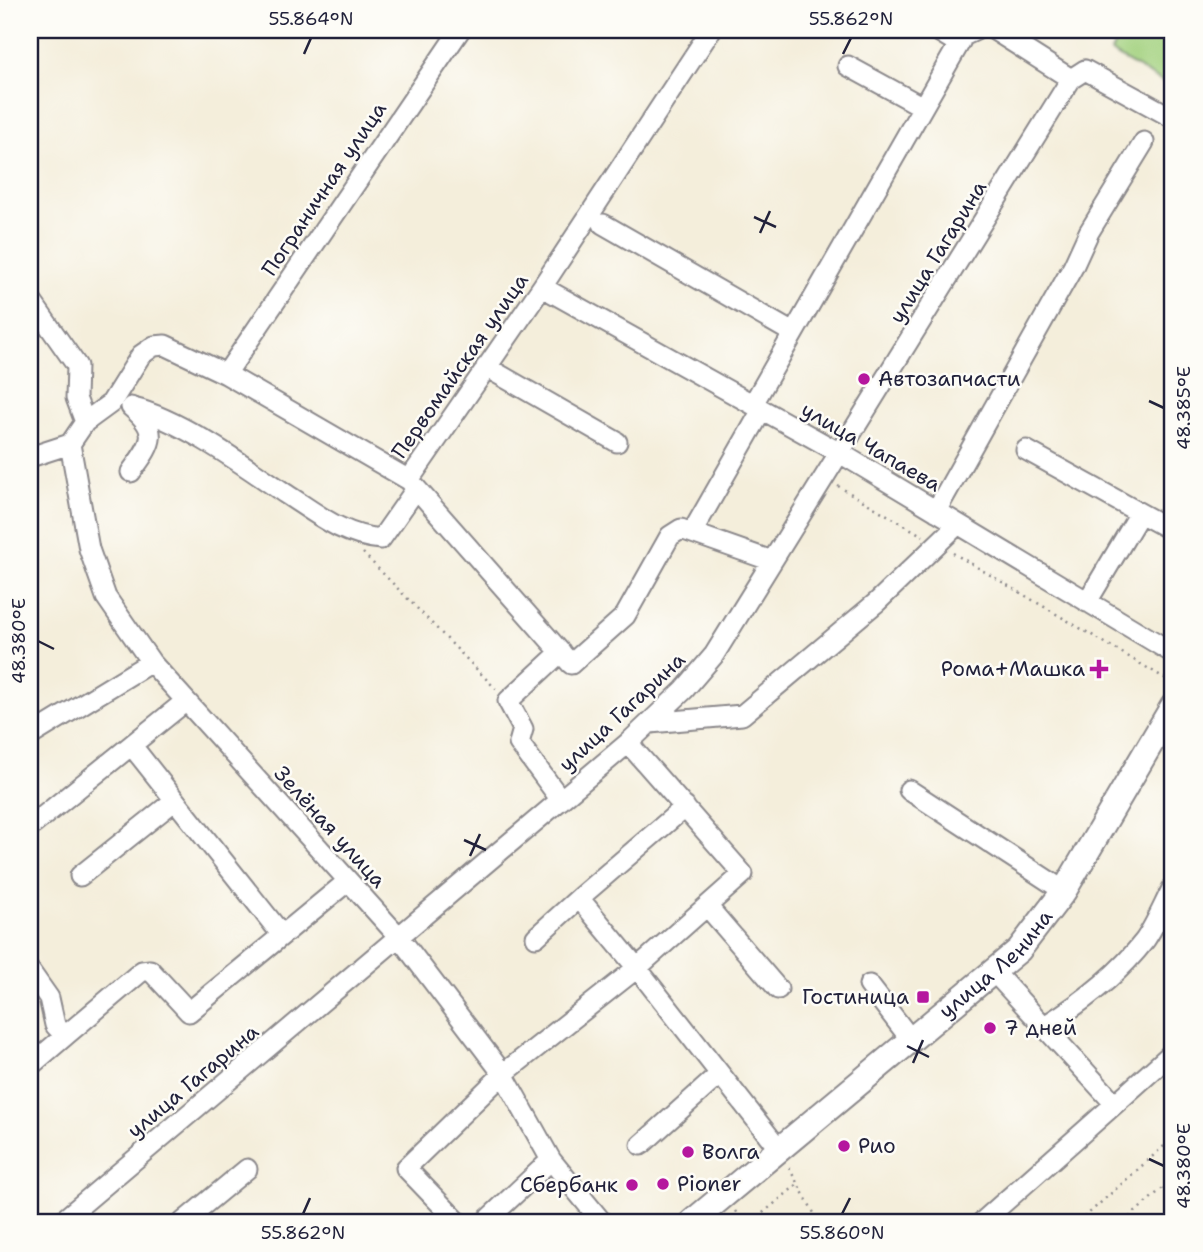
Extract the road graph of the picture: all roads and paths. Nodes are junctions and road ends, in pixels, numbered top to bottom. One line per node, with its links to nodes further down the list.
1 (460, 30): 17 (street, Пограничная улица)
2 (710, 30): 13 (street, Первомайская улица)
3 (936, 30): 6 (street)
4 (976, 30): 6 (street)
5 (994, 30): 8 (street)
6 (959, 44): 9 (street)
7 (848, 66): 9 (street)
8 (1078, 74): 10 (street); 25 (street, улица Гагарина)
9 (923, 107): 15 (street)
10 (1173, 118)
11 (1144, 142): 30 (street)
12 (603, 224): 15 (street)
13 (542, 287): 16 (street, Первомайская улица); 19 (street, улица Чапаева)
14 (30, 299): 21 (street)
15 (793, 333): 19 (street)
16 (486, 368): 22 (street); 29 (street, Первомайская улица)
17 (226, 374): 18 (street, Первомайская улица); 29 (street, Первомайская улица)
18 (114, 398): 20 (street); 21 (street, Первомайская улица)
19 (757, 407): 25 (street, улица Чапаева); 34 (street)
20 (132, 408): 27 (street); 33 (street)
21 (85, 422): 23 (street, Первомайская улица)
22 (617, 442)
23 (70, 444): 26 (street); 41 (street, Зелёная улица)
24 (1026, 450): 31 (street)
25 (840, 453): 28 (street, улица Гагарина); 30 (street, улица Чапаева)
26 (30, 457)
27 (131, 472)
28 (824, 478): 36 (path); 37 (street, улица Гагарина)
29 (412, 485): 33 (street); 39 (street)
30 (936, 511): 32 (street, улица Чапаева)
31 (1140, 513): 35 (street); 38 (street)
32 (958, 524): 36 (street); 38 (street, улица Чапаева)
33 (342, 531): 44 (path)
34 (693, 531): 37 (street); 39 (street)
35 (1173, 531)
36 (937, 544): 42 (path); 46 (street)
37 (772, 561): 46 (street, улица Гагарина)
38 (1087, 602): 40 (street, улица Чапаева)
39 (561, 652): 44 (street)
40 (1173, 653)
41 (151, 662): 43 (street, Зелёная улица); 47 (street)
42 (1173, 683)
43 (186, 701): 49 (street); 56 (street, Зелёная улица)
44 (508, 701): 51 (street)
45 (1173, 706): 58 (main road, улица Ленина)
46 (650, 723): 48 (street, улица Гагарина)
47 (30, 736)
48 (628, 743): 51 (street, улица Гагарина); 53 (street)
49 (132, 746): 52 (street); 54 (street)
50 (909, 790): 58 (street)
51 (561, 800): 62 (street, улица Гагарина)
52 (174, 801): 55 (street); 61 (street)
53 (685, 807): 59 (street); 60 (street)
54 (30, 827)
55 (80, 876)
56 (348, 881): 61 (street); 62 (street, Зелёная улица)
57 (1173, 887): 69 (street)
58 (1064, 891): 66 (main road, улица Ленина)
59 (579, 898): 63 (street); 64 (street)
60 (707, 906): 64 (street); 68 (street)
61 (282, 935): 70 (street)
62 (399, 937): 74 (street, Зелёная улица); 85 (street, улица Гагарина)
63 (536, 937)
64 (637, 968): 74 (street); 75 (street)
65 (30, 971): 70 (street)
66 (995, 973): 69 (street); 71 (main road, улица Ленина)
67 (869, 985): 71 (street)
68 (778, 989)
69 (1046, 1025): 76 (street)
70 (65, 1036): 73 (street)
71 (912, 1041): 79 (main road, улица Ленина)
72 (1173, 1052): 76 (street)
73 (30, 1066)
74 (503, 1074): 80 (street, Зелёная улица); 86 (street)
75 (720, 1074): 78 (street); 79 (street)
76 (1115, 1104): 94 (street)
77 (1173, 1138): 95 (path)
78 (641, 1145)
79 (779, 1149): 83 (path); 90 (main road, улица Ленина)
80 (551, 1160): 88 (street); 89 (street, Зелёная улица)
81 (247, 1169): 87 (street)
82 (1173, 1179): 96 (path)
83 (798, 1184): 92 (path); 93 (path)
84 (732, 1208): 91 (path)
85 (69, 1220)
86 (456, 1220)
87 (183, 1222)
88 (485, 1222)
89 (602, 1222)
90 (692, 1222)
91 (743, 1222)
92 (752, 1222)
93 (819, 1222)
94 (982, 1222)
95 (1079, 1222)
96 (1124, 1222)

